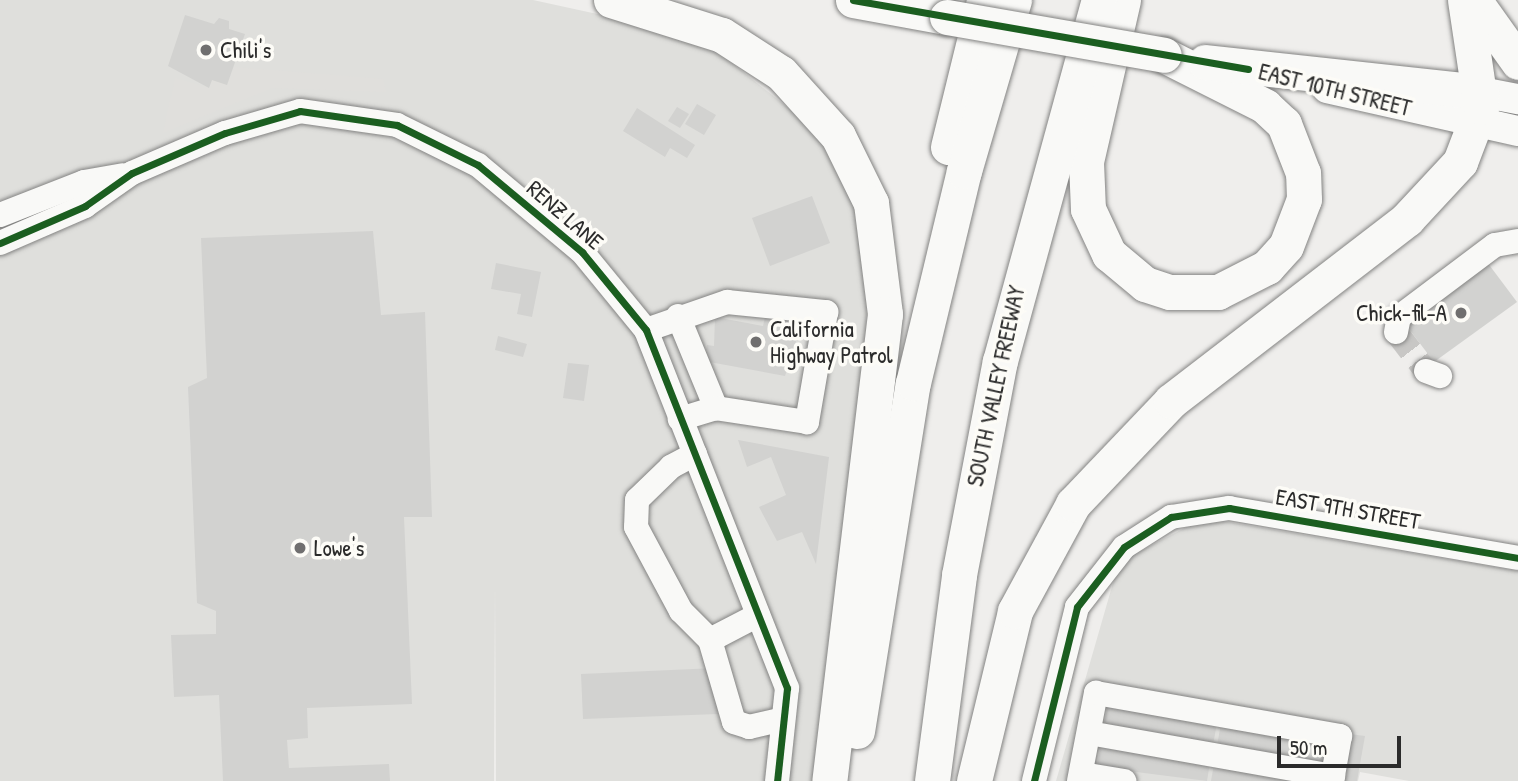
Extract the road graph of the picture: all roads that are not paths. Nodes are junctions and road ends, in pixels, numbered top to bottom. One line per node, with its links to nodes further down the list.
1 (611, 0): 35 (highway)
2 (853, 0): 10 (highway, EAST 10TH STREET)
3 (915, 0): 10 (highway)
4 (984, 0): 26 (highway)
5 (1014, 0): 26 (highway)
6 (1099, 0): 37 (highway, SOUTH VALLEY FREEWAY)
7 (1123, 0): 11 (highway)
8 (1465, 0): 14 (highway)
9 (1474, 0): 12 (highway)
10 (947, 17): 11 (highway, EAST 10TH STREET, bridge)
11 (1164, 55): 14 (highway, EAST 10TH STREET)
12 (1518, 62)
13 (1518, 99): 14 (main road, EAST 10TH STREET)
14 (1479, 108): 15 (main road, EAST 10TH STREET); 38 (highway)
15 (1518, 131)
16 (132, 173): 17 (street, RENZ LANE); 19 (street, RENZ LANE); 21 (street, RENZ LANE)
17 (1, 217)
18 (1518, 242): 22 (street)
19 (0, 243)
20 (678, 316): 21 (street); 23 (street); 23 (street)
21 (646, 330): 24 (street, RENZ LANE)
22 (1396, 332)
23 (716, 408): 24 (street)
24 (680, 419): 25 (street, RENZ LANE)
25 (695, 454): 28 (street, RENZ LANE); 29 (street)
26 (899, 454): 36 (highway)
27 (1518, 558): 39 (street, EAST 9TH STREET)
28 (758, 615): 29 (street); 30 (street, RENZ LANE)
29 (710, 640): 30 (street)
30 (783, 719): 34 (street, RENZ LANE)
31 (1089, 733): 32 (street); 33 (street); 33 (street)
32 (1081, 777): 40 (street)
33 (1333, 778)
34 (777, 781)
35 (829, 781)
36 (851, 781)
37 (932, 781)
38 (974, 781)
39 (1034, 781)
40 (1124, 781)

